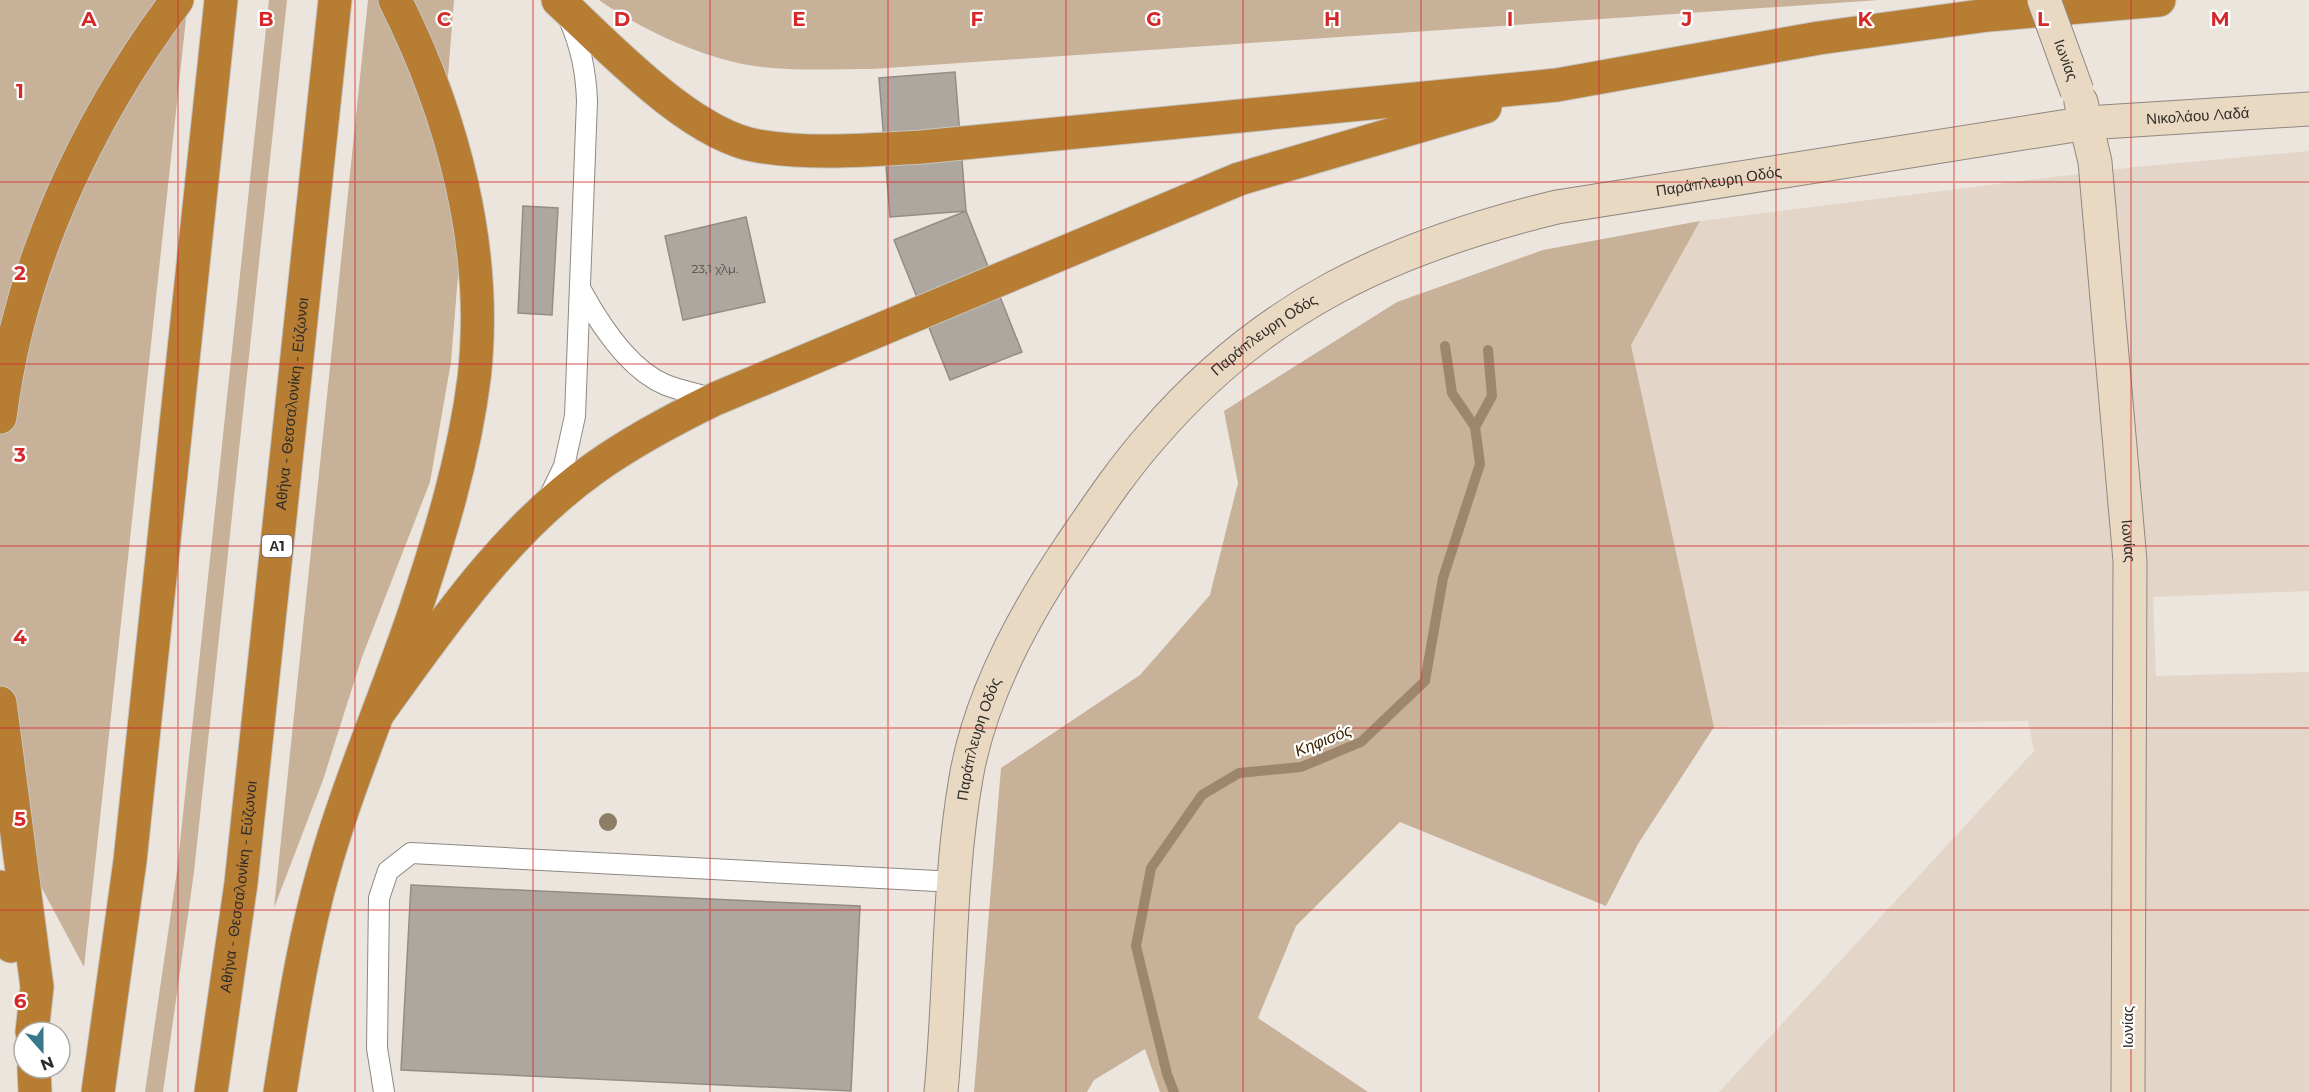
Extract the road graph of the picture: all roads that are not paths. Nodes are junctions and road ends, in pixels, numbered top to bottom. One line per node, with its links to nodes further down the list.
1 (177, 0): 13 (highway)
2 (221, 0): 21 (highway)
3 (335, 0): 22 (highway, Αθήνα - Θεσσαλονίκη - Εύζωνοι / Α1)
4 (395, 0): 16 (highway)
5 (557, 0): 8 (highway); 11 (lane)
6 (2044, 0): 10 (street, Ιωνίας, bridge)
7 (2159, 0): 8 (highway)
8 (1557, 85): 12 (highway)
9 (2309, 109): 10 (street, Νικολάου Λαδά)
10 (2087, 123): 17 (street, Παράπλευρη Οδός); 26 (street, Ιωνίας)
11 (580, 287): 12 (lane); 14 (lane)
12 (715, 399): 14 (highway)
13 (0, 417)
14 (541, 512): 16 (highway)
15 (0, 703): 20 (highway)
16 (379, 712): 23 (highway)
17 (955, 882): 24 (lane); 25 (street, Παράπλευρη Οδός)
18 (0, 887): 19 (highway)
19 (29, 1020)
20 (33, 1020)
21 (98, 1092)
22 (211, 1092)
23 (280, 1092)
24 (384, 1092)
25 (941, 1092)
26 (2128, 1092)

